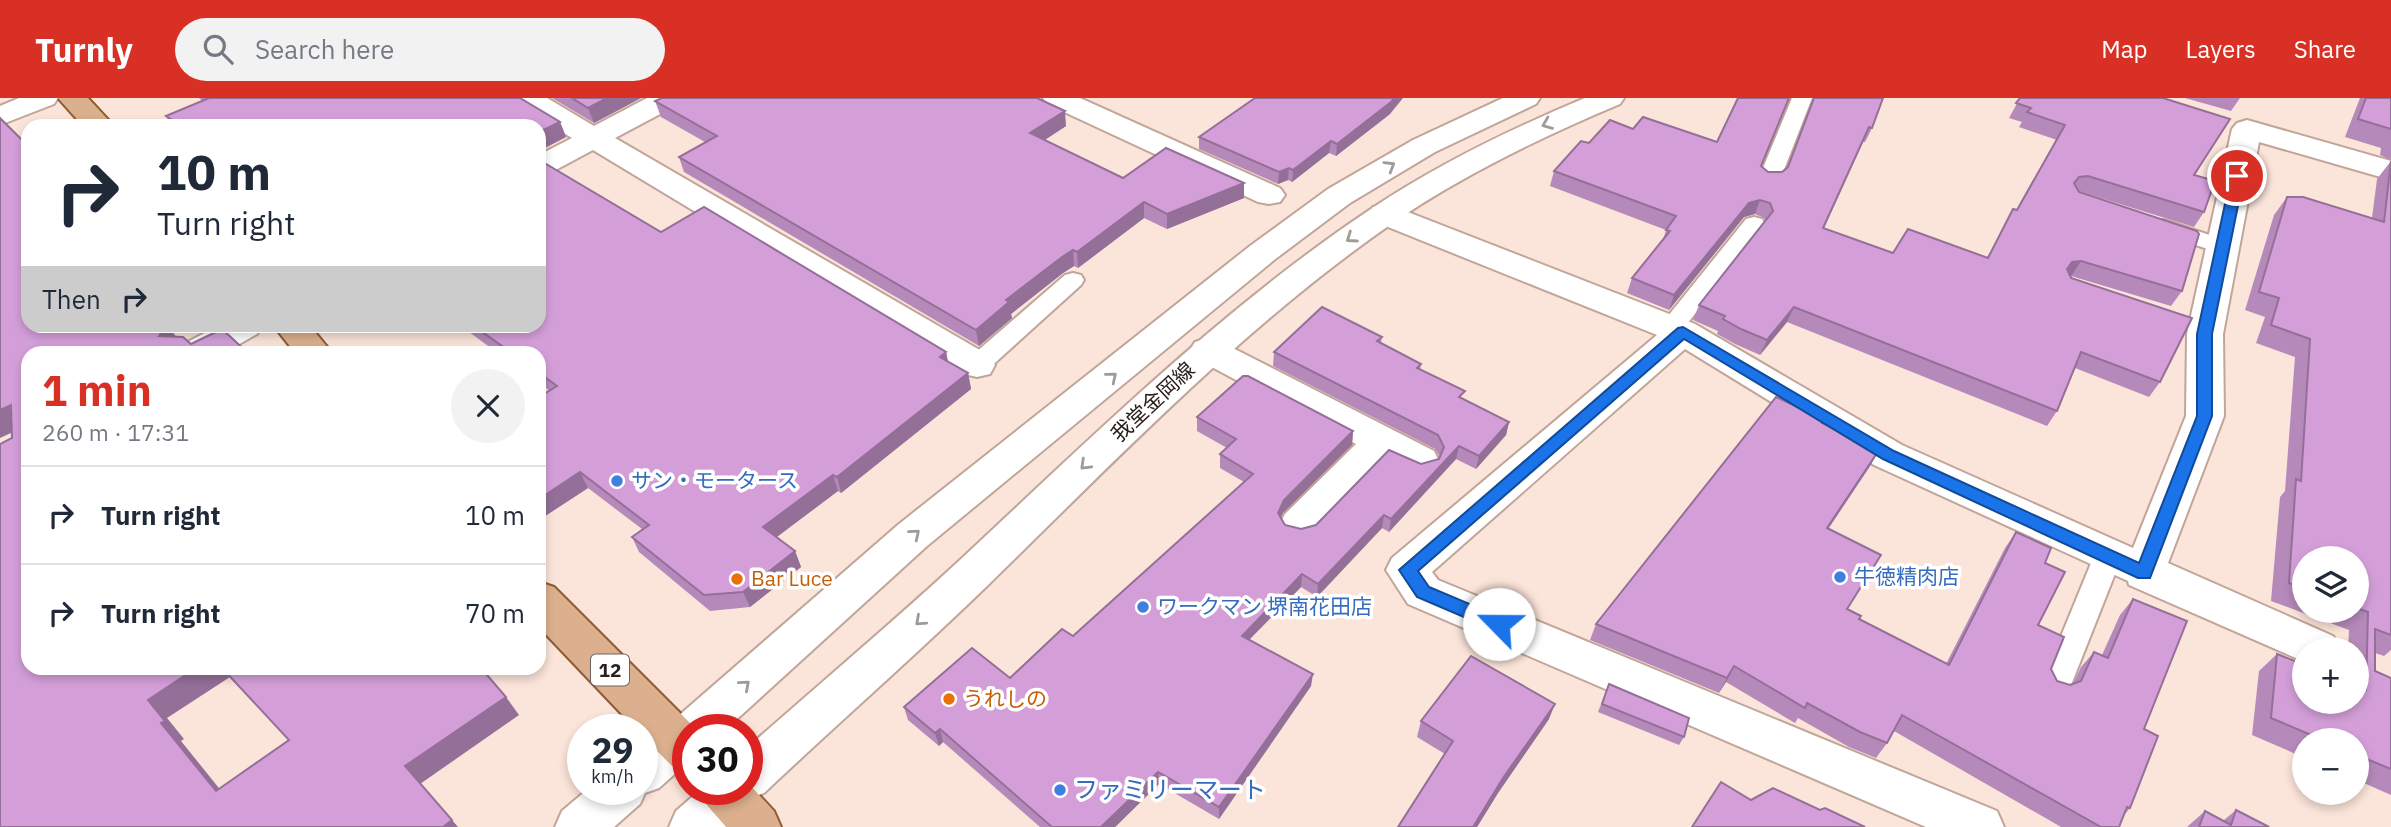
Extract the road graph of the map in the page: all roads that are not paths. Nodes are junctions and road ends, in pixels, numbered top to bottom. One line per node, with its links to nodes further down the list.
1 (44, 98): 9 (street)
2 (72, 98): 10 (main road)
3 (526, 98): 11 (street)
4 (669, 98): 11 (street)
5 (1057, 98): 15 (street)
6 (1526, 98): 34 (street, 我堂金岡線, one-way to 6)
7 (1610, 98): 16 (street, 我堂金岡線, one-way to 16)
8 (1802, 98): 14 (lane)
9 (0, 116)
10 (92, 119)
11 (593, 138): 12 (street); 25 (street)
12 (546, 163)
13 (2391, 170): 19 (street)
14 (1769, 180)
15 (1269, 195)
16 (1384, 214): 21 (street); 24 (street, 我堂金岡線, one-way to 24)
17 (2144, 221): 19 (lane)
18 (1754, 224): 21 (lane)
19 (2223, 247): 30 (street)
20 (1073, 281): 25 (lane)
21 (1677, 329): 29 (street); 41 (street)
22 (232, 333): 23 (street)
23 (207, 346)
24 (1208, 350): 26 (street); 36 (street, 我堂金岡線, one-way to 36)
25 (977, 365)
26 (1382, 441): 27 (street); 28 (street)
27 (1420, 461)
28 (1299, 525)
29 (2108, 556): 30 (street); 33 (lane)
30 (2144, 573): 32 (street)
31 (546, 606): 35 (main road, 12)
32 (2292, 638)
33 (2056, 685)
34 (716, 714)
35 (672, 726)
36 (763, 772)
37 (604, 805): 39 (street)
38 (725, 805): 40 (street, 我堂金岡線)
39 (579, 827)
40 (693, 827)
41 (1980, 827)

